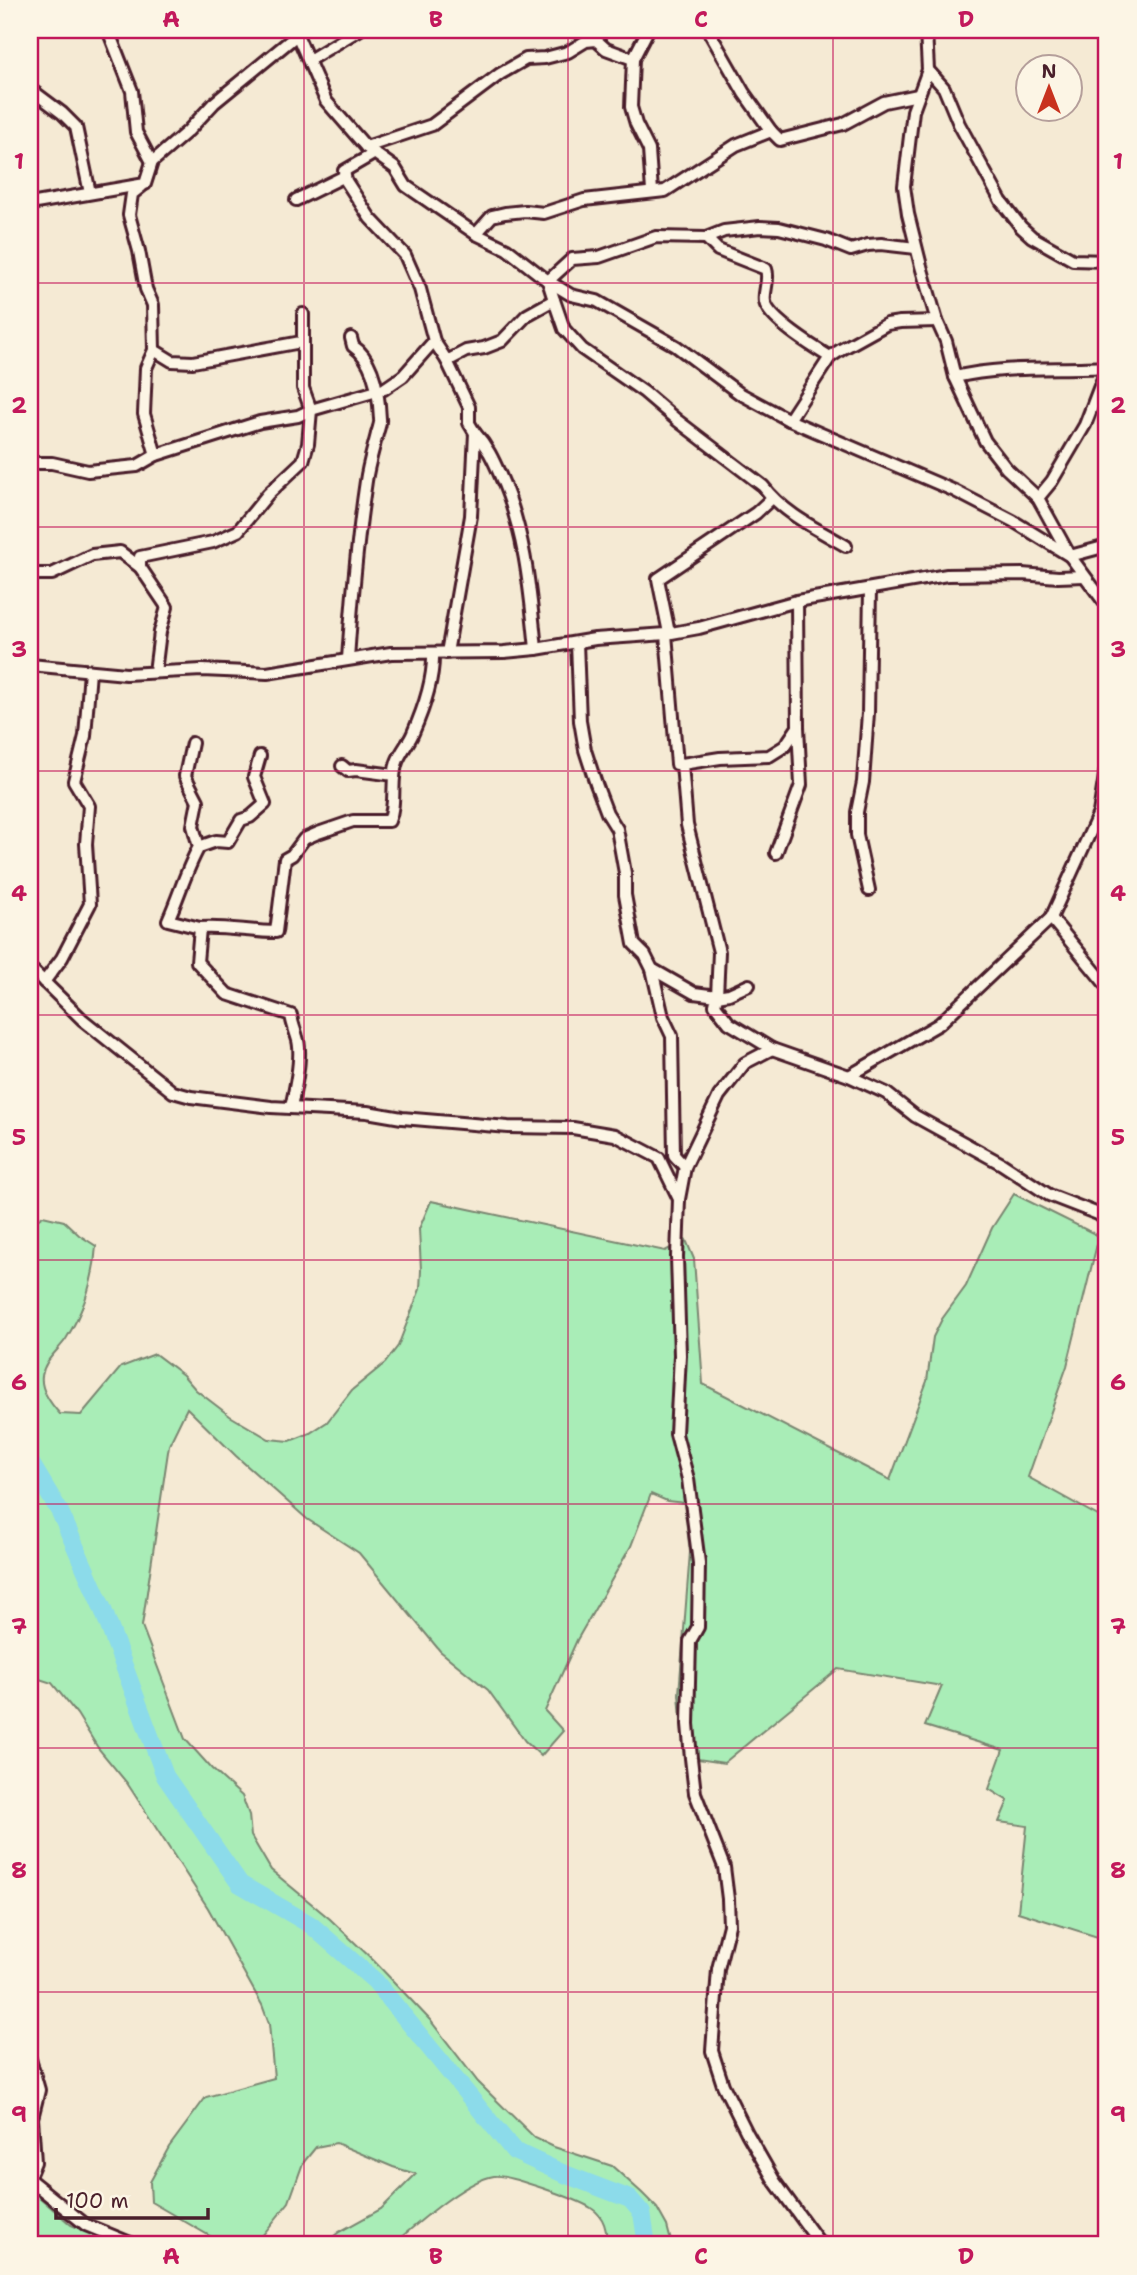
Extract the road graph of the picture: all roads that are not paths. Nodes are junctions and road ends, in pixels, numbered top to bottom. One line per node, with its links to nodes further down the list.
1 (113, 30): 14 (street)
2 (359, 30): 8 (street)
3 (648, 30): 7 (street)
4 (708, 30): 12 (street)
5 (926, 30): 9 (street)
6 (296, 32): 8 (street); 14 (street)
7 (633, 59): 13 (street); 17 (street)
8 (309, 60): 13 (street)
9 (928, 70): 11 (street); 24 (street)
10 (30, 89): 18 (street)
11 (918, 95): 12 (street); 23 (street)
12 (771, 131): 17 (street)
13 (370, 150): 15 (street); 21 (street)
14 (152, 162): 16 (street)
15 (345, 176): 19 (street); 30 (street)
16 (145, 184): 18 (street); 32 (street)
17 (652, 191): 21 (street)
18 (90, 193): 20 (street)
19 (296, 200)
20 (30, 204)
21 (476, 234): 25 (street)
22 (706, 238): 23 (street); 25 (street); 33 (street)
23 (916, 248): 28 (street)
24 (1107, 261)
25 (548, 281): 26 (street); 39 (street)
26 (554, 300): 34 (street); 43 (street)
27 (303, 314): 31 (street)
28 (937, 321): 33 (street); 36 (street)
29 (351, 338): 37 (street)
30 (434, 341): 34 (street); 37 (street)
31 (301, 342): 32 (street); 38 (street)
32 (154, 350): 41 (street)
33 (830, 357): 39 (street)
34 (447, 361): 40 (street)
35 (1107, 368): 36 (street); 44 (street)
36 (955, 377): 44 (street)
37 (376, 391): 38 (street); 59 (street)
38 (311, 410): 41 (street); 48 (street)
39 (789, 420): 47 (street)
40 (475, 433): 56 (street); 58 (street)
41 (156, 455): 42 (street)
42 (30, 463)
43 (772, 498): 46 (street); 54 (street)
44 (1038, 498): 47 (street)
45 (1107, 546): 47 (street)
46 (846, 547)
47 (1069, 556): 50 (street)
48 (140, 567): 49 (street); 62 (street)
49 (30, 574)
50 (1084, 576): 51 (street); 53 (street)
51 (870, 589): 52 (street); 72 (street)
52 (797, 601): 54 (street); 63 (street)
53 (1107, 606)
54 (668, 633): 55 (street); 67 (street)
55 (577, 643): 56 (street); 76 (street)
56 (536, 649): 58 (street)
57 (433, 653): 58 (street); 59 (street); 69 (street)
58 (447, 653)
59 (348, 659): 62 (street)
60 (30, 665): 61 (street)
61 (90, 671): 62 (street); 77 (street)
62 (155, 672)
63 (798, 727): 67 (street); 71 (street)
64 (192, 743): 70 (street)
65 (260, 756): 70 (street)
66 (1107, 763): 73 (street)
67 (682, 764): 80 (street)
68 (342, 766): 69 (street)
69 (394, 775): 74 (street)
70 (198, 847): 74 (street)
71 (776, 853)
72 (869, 890)
73 (1051, 918): 79 (street); 82 (street)
74 (200, 928): 83 (street)
75 (30, 968): 77 (street)
76 (652, 969): 80 (street); 84 (street)
77 (44, 982): 83 (street)
78 (749, 985): 80 (street)
79 (1107, 986)
80 (717, 996): 81 (street)
81 (772, 1049): 82 (street); 84 (street)
82 (849, 1076): 86 (street)
83 (291, 1107): 85 (street)
84 (685, 1167): 85 (street)
85 (678, 1199): 91 (street)
86 (1107, 1221)
87 (30, 2059): 88 (street)
88 (30, 2174)
89 (30, 2180): 90 (street)
90 (135, 2245)
91 (821, 2245)

